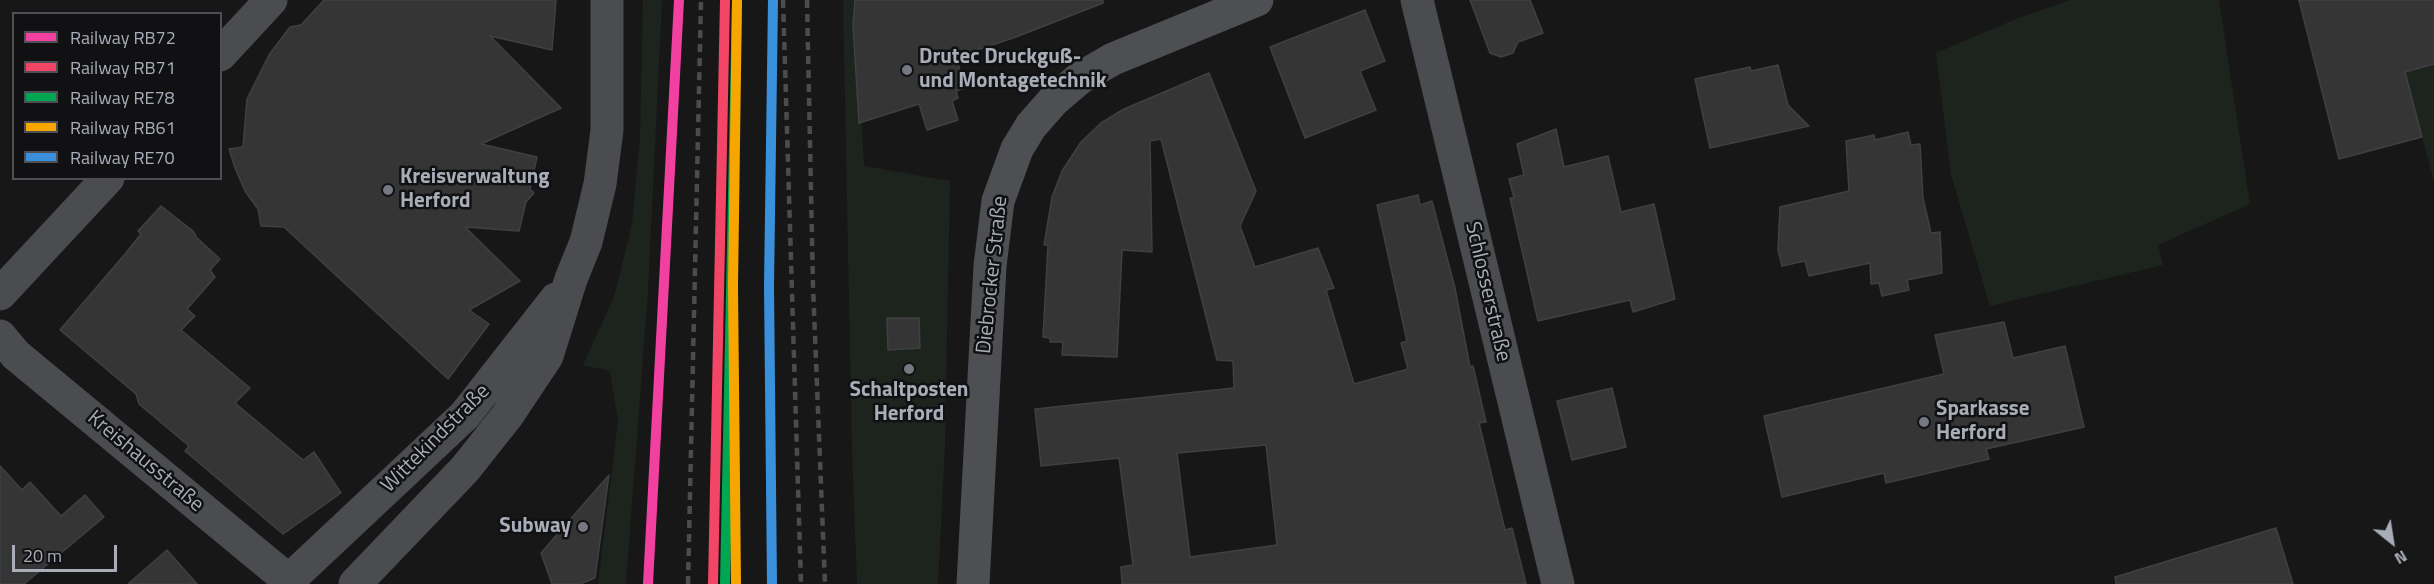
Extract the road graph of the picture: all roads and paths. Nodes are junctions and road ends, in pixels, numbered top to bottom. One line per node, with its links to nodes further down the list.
1 (271, 0): 5 (street)
2 (607, 0): 7 (street, Wittekindstraße)
3 (1257, 0): 12 (main road, Diebrocker Straße)
4 (1417, 0): 13 (street, Schlosserstraße)
5 (222, 53)
6 (106, 180): 8 (street)
7 (571, 279): 10 (street, Wittekindstraße); 11 (street, Wittekindstraße)
8 (0, 294)
9 (0, 336): 10 (street, Kreishausstraße)
10 (289, 583)
11 (355, 584)
12 (973, 584)
13 (1558, 584)

